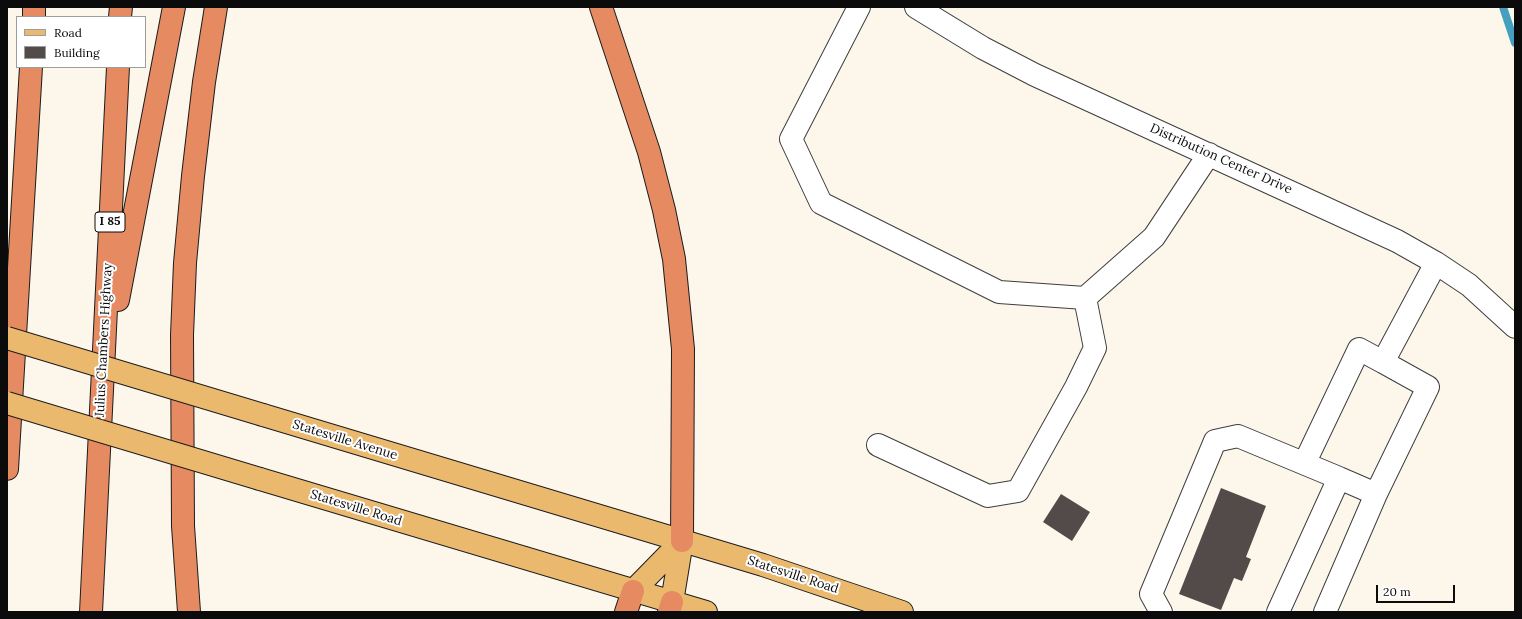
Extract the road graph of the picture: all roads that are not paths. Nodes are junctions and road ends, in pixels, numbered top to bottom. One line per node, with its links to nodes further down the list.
1 (174, 7): 15 (highway)
2 (216, 7): 26 (highway)
3 (601, 7): 22 (highway)
4 (860, 7): 11 (street)
5 (916, 7): 8 (street, Distribution Center Drive)
6 (31, 68): 13 (highway)
7 (118, 68): 15 (highway, Julius Chambers Highway / I 85)
8 (1209, 154): 9 (street, Distribution Center Drive); 11 (street)
9 (1436, 263): 12 (street, Distribution Center Drive); 14 (street)
10 (7, 276): 13 (highway)
11 (1085, 298): 17 (street)
12 (1515, 327)
13 (10, 344): 19 (highway); 22 (main road, Statesville Avenue, bridge)
14 (1383, 362): 18 (street); 21 (street)
15 (102, 378): 25 (highway, Julius Chambers Highway / I 85)
16 (7, 403): 23 (main road, Statesville Road, bridge)
17 (878, 445)
18 (1305, 462): 20 (street); 30 (street)
19 (7, 469)
20 (1339, 478): 21 (street); 31 (street)
21 (1376, 494): 32 (street)
22 (682, 541): 23 (main road); 24 (main road); 29 (main road, Statesville Road)
23 (633, 591): 24 (main road, Statesville Road); 27 (highway)
24 (671, 607): 28 (main road, Statesville Road)
25 (91, 612)
26 (188, 612)
27 (626, 612)
28 (706, 612)
29 (902, 612)
30 (1161, 612)
31 (1278, 612)
32 (1325, 612)

